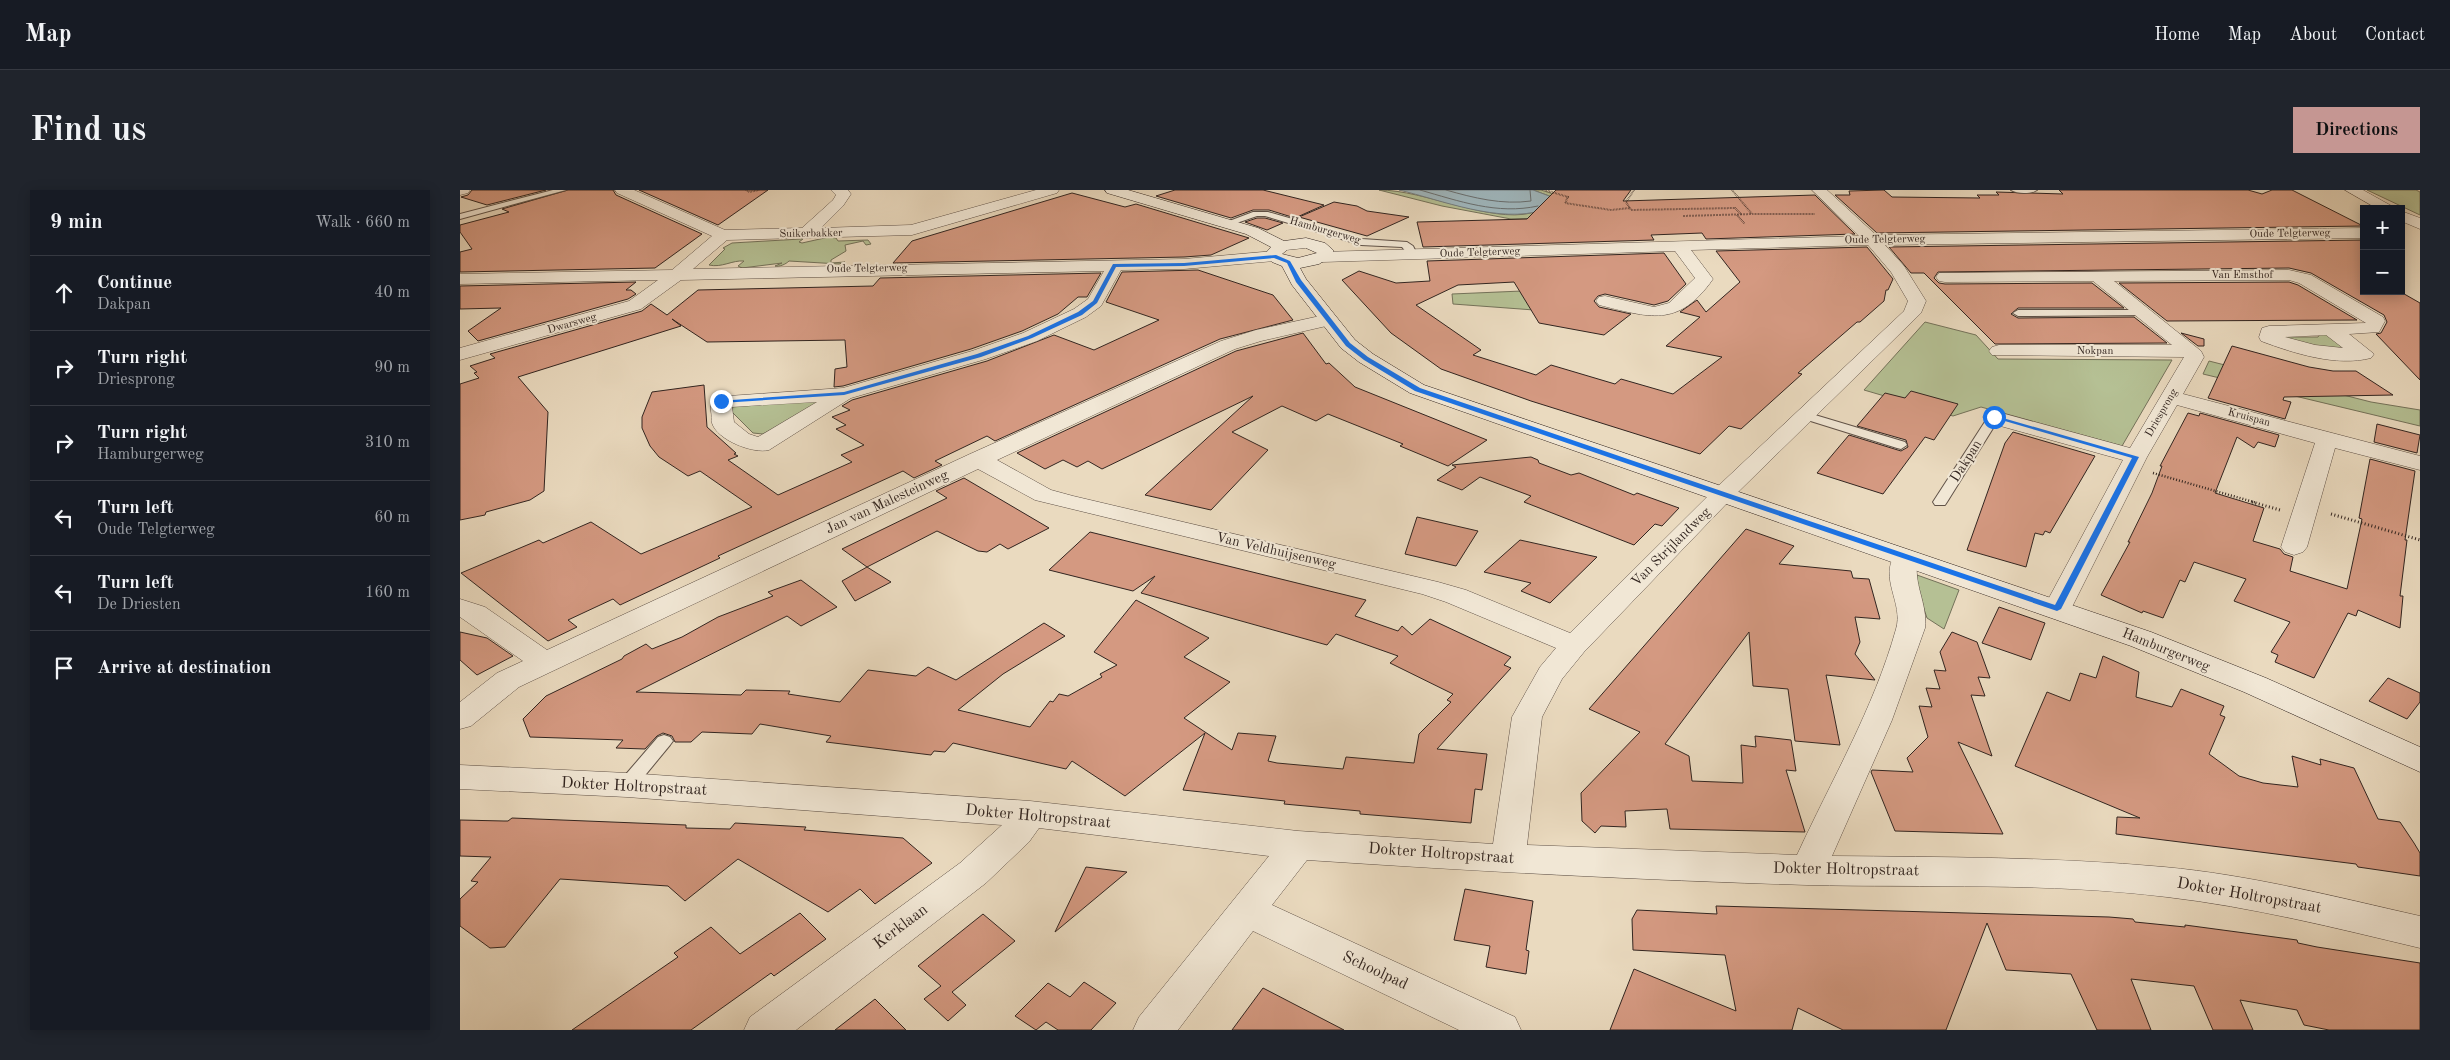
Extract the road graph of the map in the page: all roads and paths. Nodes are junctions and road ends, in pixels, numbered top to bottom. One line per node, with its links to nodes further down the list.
1 (562, 190): 24 (lane)
2 (622, 190): 32 (street, Suikerbakker)
3 (746, 190): 4 (path)
4 (759, 190)
5 (838, 190): 31 (street)
6 (1052, 190): 27 (street, Suikerbakker)
7 (1112, 190): 25 (street, Hamburgerweg)
8 (1545, 190): 17 (path)
9 (1634, 190): 17 (path)
10 (1732, 190): 16 (path)
11 (1819, 190): 20 (street)
12 (2015, 190): 13 (lane)
13 (2033, 190)
14 (2352, 190): 15 (street)
15 (2382, 205)
16 (1746, 207): 18 (path); 19 (path)
17 (1630, 208): 18 (path)
18 (1735, 208): 21 (path)
19 (1752, 214): 20 (path); 21 (path)
20 (1843, 214): 34 (street)
21 (1742, 215): 22 (path)
22 (1684, 216)
23 (2405, 216): 26 (street)
24 (460, 217)
25 (1225, 222): 35 (street, Hamburgerweg); 38 (street, Hamburgerweg); 40 (lane, Hamburgerweg)
26 (2420, 224)
27 (899, 232): 31 (street, Suikerbakker); 36 (street)
28 (2360, 232): 33 (street, Oude Telgterweg)
29 (2405, 232): 30 (street)
30 (2420, 232)
31 (805, 234): 32 (street, Suikerbakker)
32 (722, 235): 44 (street)
33 (2000, 238): 34 (street, Oude Telgterweg); 45 (street)
34 (1871, 240): 37 (street, Oude Telgterweg); 60 (street, Van Strijlandweg)
35 (1301, 243): 38 (street); 39 (street, Hamburgerweg)
36 (887, 244)
37 (1680, 246): 40 (street, Oude Telgterweg); 50 (street)
38 (1282, 255): 39 (street, Oude Telgterweg); 42 (street, Oude Telgterweg); 49 (street, Hamburgerweg)
39 (1319, 256): 40 (street, Oude Telgterweg); 49 (street)
40 (1410, 256)
41 (875, 257): 43 (street)
42 (1115, 265): 43 (street, Oude Telgterweg); 58 (street)
43 (862, 269): 44 (street, Oude Telgterweg)
44 (675, 276): 48 (street, Oude Telgterweg); 57 (street, Dwarsweg)
45 (2046, 276): 46 (street, Van Emsthof); 47 (street, Van Emsthof)
46 (2097, 276): 52 (street); 54 (street, Van Emsthof)
47 (1945, 277)
48 (460, 279)
49 (1307, 289): 53 (street, Hamburgerweg)
50 (1606, 301)
51 (2018, 313): 52 (lane)
52 (2144, 313): 55 (street)
53 (1329, 320): 64 (street, Jan van Malesteinweg); 67 (street, Hamburgerweg)
54 (2331, 330)
55 (2191, 350): 56 (street, Nokpan); 59 (street, Driesprong)
56 (1999, 351)
57 (460, 354)
58 (844, 394): 58 (street)
59 (2171, 397): 62 (street, Kruispan); 65 (street, Driesprong)
60 (1805, 416): 63 (lane); 67 (street, Van Strijlandweg)
61 (1994, 417): 65 (street, Dakpan); 68 (lane, Dakpan)
62 (2328, 439): 66 (street, Kruispan); 69 (street)
63 (1901, 445)
64 (978, 459): 75 (street, Van Veldhuijsenweg); 76 (street, Jan van Malesteinweg)
65 (2133, 462): 69 (path); 74 (street, Driesprong)
66 (2420, 464)
67 (1723, 494): 72 (street, Hamburgerweg); 75 (street, Van Strijlandweg)
68 (1940, 502)
69 (2305, 512): 70 (path); 71 (street)
70 (2420, 540)
71 (2294, 547)
72 (1906, 558): 74 (street, Hamburgerweg); 85 (street)
73 (460, 608): 76 (street)
74 (2057, 609): 79 (street, Hamburgerweg)
75 (1574, 645): 84 (street, Van Strijlandweg)
76 (545, 662): 77 (street, Jan van Malesteinweg)
77 (460, 718)
78 (664, 742): 81 (lane)
79 (2420, 760)
80 (460, 778): 81 (street, Dokter Holtropstraat)
81 (627, 785): 82 (street, Dokter Holtropstraat)
82 (1030, 814): 83 (street, Dokter Holtropstraat); 88 (street, Kerklaan)
83 (1298, 845): 84 (street, Dokter Holtropstraat); 86 (street)
84 (1508, 859): 85 (street, Dokter Holtropstraat)
85 (1808, 870): 87 (street, Dokter Holtropstraat)
86 (1248, 911): 89 (street); 90 (street, Schoolpad)
87 (2420, 932)
88 (764, 1030)
89 (1152, 1030)
90 (1502, 1030)

